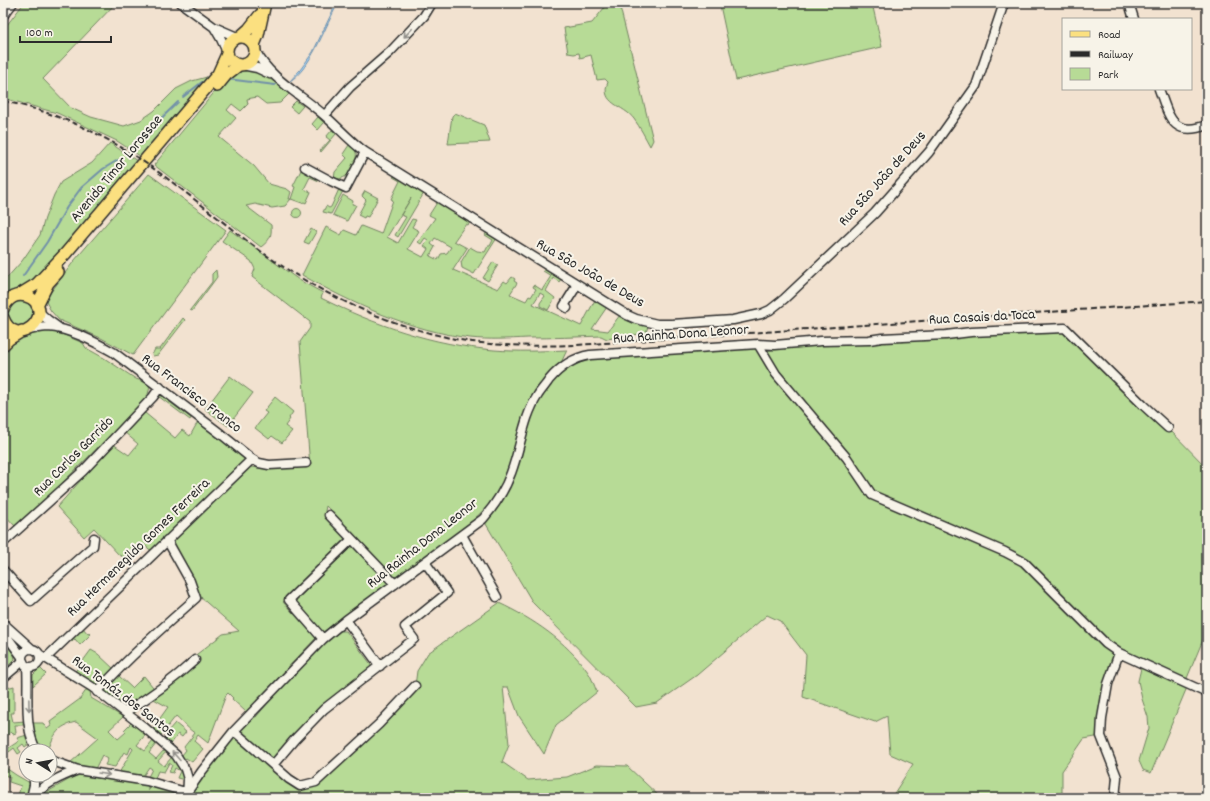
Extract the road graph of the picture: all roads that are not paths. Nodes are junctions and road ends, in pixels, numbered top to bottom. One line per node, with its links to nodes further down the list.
1 (13, 3): 7 (street)
2 (181, 3): 9 (street)
3 (432, 3): 16 (street, one-way to 16)
4 (1004, 3): 18 (street, Rua São João de Deus)
5 (1129, 3): 8 (street)
6 (264, 8): 10 (main road); 11 (main road)
7 (3, 16)
8 (1134, 18)
9 (214, 27): 10 (street); 12 (street)
10 (239, 37): 11 (main road); 12 (main road)
11 (255, 47): 13 (main road); 14 (street)
12 (227, 53): 13 (main road); 21 (main road, Avenida Timor Lorossae)
13 (241, 65): 14 (street); 24 (main road, Avenida Timor Lorossae)
14 (273, 75): 16 (street, Rua São João de Deus)
15 (1159, 90): 17 (street)
16 (325, 116): 18 (street, Rua São João de Deus)
17 (1207, 125)
18 (365, 152): 19 (street)
19 (305, 167)
20 (574, 290): 23 (street)
21 (19, 295): 22 (main road, Avenida Timor Lorossae); 24 (main road)
22 (4, 304)
23 (567, 308)
24 (38, 309): 26 (main road, Avenida Timor Lorossae); 27 (street)
25 (3, 323): 26 (main road)
26 (25, 330): 27 (street); 29 (main road)
27 (62, 330): 30 (street, Rua Francisco Franco)
28 (758, 344): 31 (street, Rua Casais da Toca); 35 (street, Rua Rainha Dona Leonor); 48 (street)
29 (3, 345)
30 (160, 387): 32 (street, Rua Francisco Franco); 39 (street, Rua Carlos Garrido)
31 (1168, 428)
32 (252, 459): 33 (street, Rua Francisco Franco); 38 (street, Rua Hermenegildo Gomes Ferreira)
33 (306, 463)
34 (329, 515): 37 (street)
35 (462, 535): 40 (street, Rua Rainha Dona Leonor); 43 (street)
36 (94, 538): 41 (street)
37 (352, 539): 42 (street); 47 (street)
38 (167, 540): 49 (street, Rua Hermenegildo Gomes Ferreira); 55 (street)
39 (3, 543)
40 (425, 562): 42 (street, Rua Rainha Dona Leonor); 52 (street)
41 (3, 570)
42 (395, 584): 44 (street, Rua Rainha Dona Leonor)
43 (497, 597)
44 (346, 620): 47 (street, Rua Rainha Dona Leonor); 52 (street)
45 (3, 622): 49 (street, Rua Tomáz dos Santos)
46 (3, 631): 51 (street)
47 (323, 639): 58 (street, Rua Rainha Dona Leonor)
48 (1119, 653): 56 (street); 68 (street)
49 (39, 654): 51 (street); 51 (street); 55 (street, Rua Tomáz dos Santos)
50 (195, 660): 57 (street)
51 (24, 662): 53 (street); 59 (street, one-way to 59)
52 (380, 666): 63 (street)
53 (3, 678)
54 (415, 686): 63 (street)
55 (97, 692): 57 (street, Rua Tomáz dos Santos)
56 (1207, 693)
57 (125, 712): 66 (street, Rua Tomáz dos Santos, one-way to 57)
58 (234, 731): 63 (street); 66 (street, Rua Rainha Dona Leonor)
59 (30, 734): 60 (street); 61 (street)
60 (31, 743)
61 (34, 743)
62 (58, 763): 64 (street)
63 (273, 765)
64 (78, 770): 66 (street, one-way to 66); 67 (street)
65 (34, 783): 67 (street)
66 (188, 795)
67 (32, 798)
68 (1116, 798)

